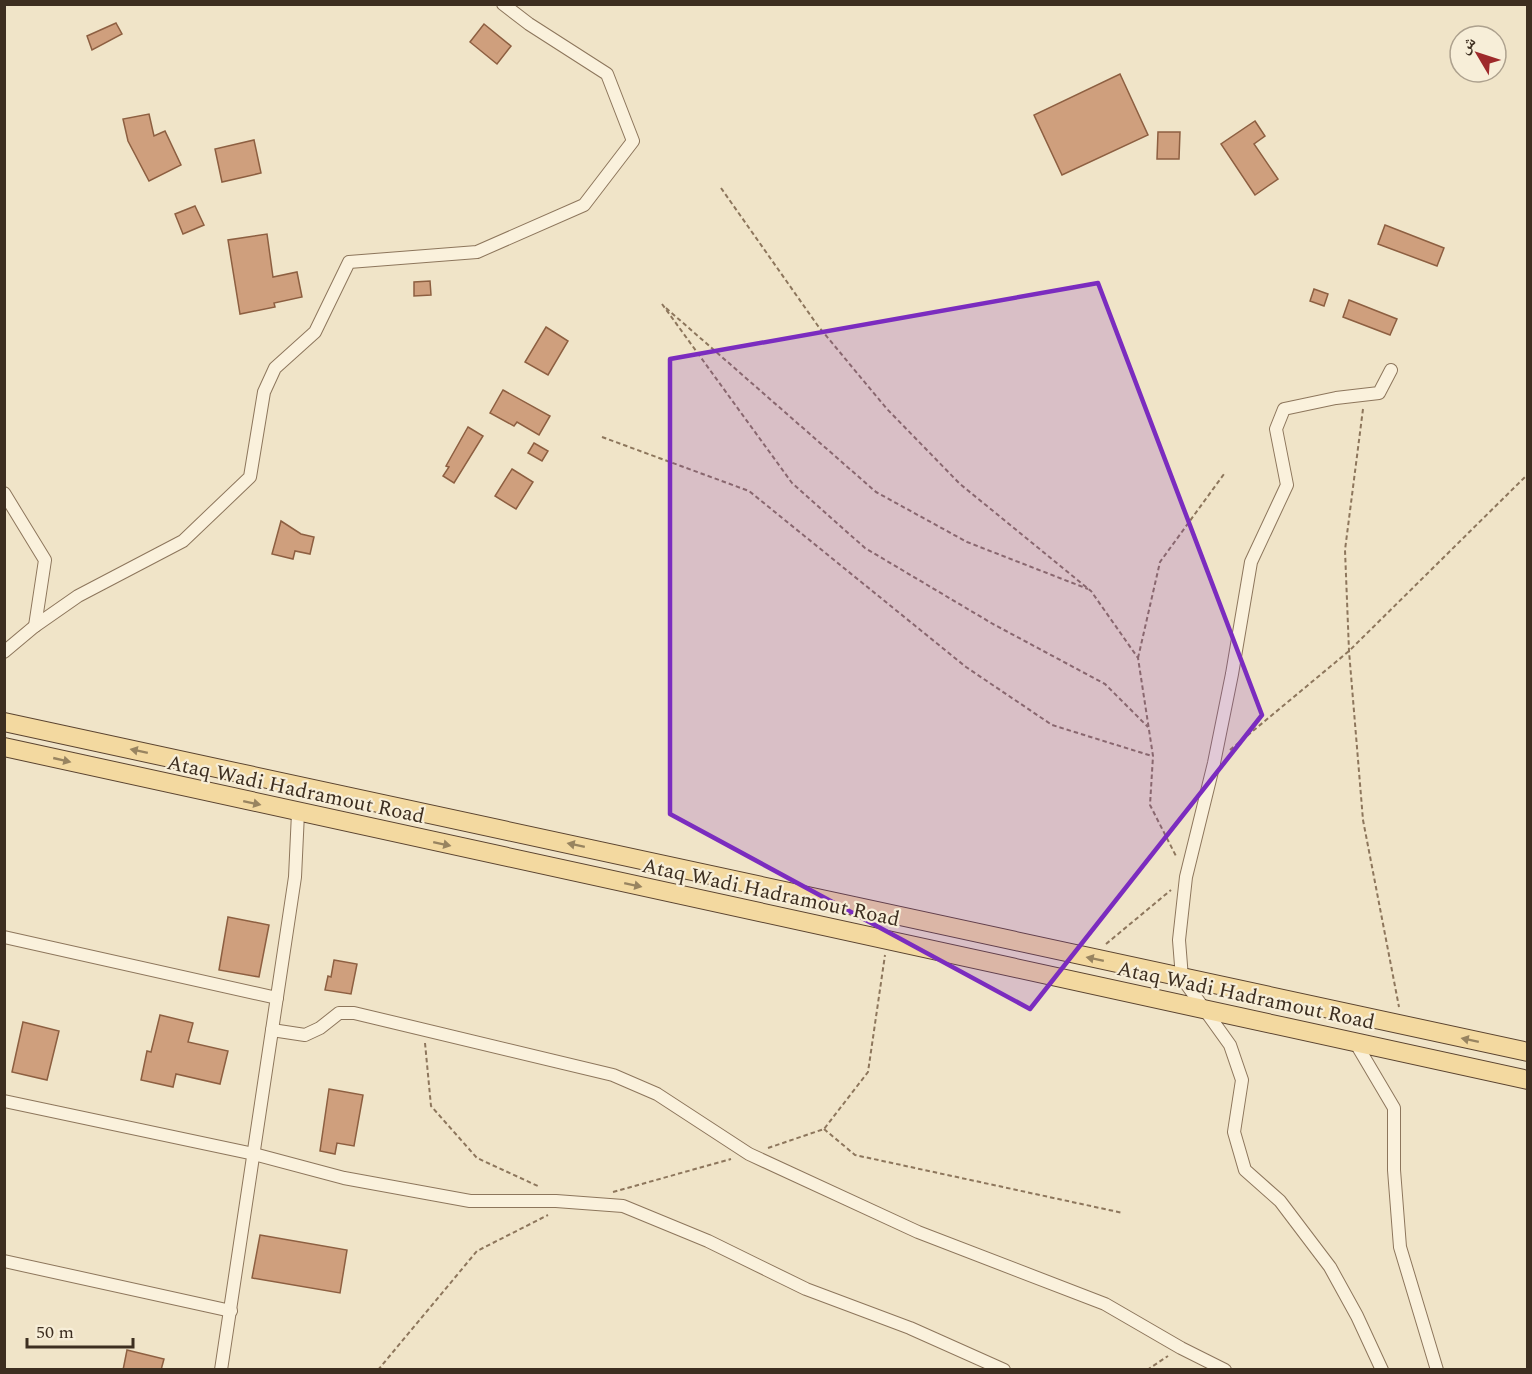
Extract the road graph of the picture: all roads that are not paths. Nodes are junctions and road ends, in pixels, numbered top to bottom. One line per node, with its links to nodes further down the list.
1 (503, 4): 4 (street)
2 (1391, 370): 10 (street)
3 (4, 493): 4 (street)
4 (35, 626): 5 (street)
5 (4, 652)
6 (10, 725): 10 (main road, Ataq Wadi Hadramout Road, one-way to 6)
7 (4, 747): 8 (main road, Ataq Wadi Hadramout Road, one-way to 8)
8 (298, 813): 11 (street); 12 (main road, Ataq Wadi Hadramout Road, one-way to 12)
9 (4, 937): 11 (street)
10 (1182, 978): 12 (street); 15 (main road, Ataq Wadi Hadramout Road, one-way to 10)
11 (277, 998): 13 (street)
12 (1205, 1010): 14 (main road, Ataq Wadi Hadramout Road); 24 (street)
13 (272, 1030): 18 (street); 23 (street)
14 (1355, 1042): 16 (main road, Ataq Wadi Hadramout Road); 25 (street)
15 (1527, 1052)
16 (1527, 1080)
17 (4, 1101): 18 (street)
18 (254, 1154): 20 (street); 22 (street)
19 (4, 1261): 20 (street)
20 (231, 1311): 21 (street)
21 (221, 1370)
22 (1004, 1370)
23 (1225, 1370)
24 (1382, 1370)
25 (1437, 1370)

